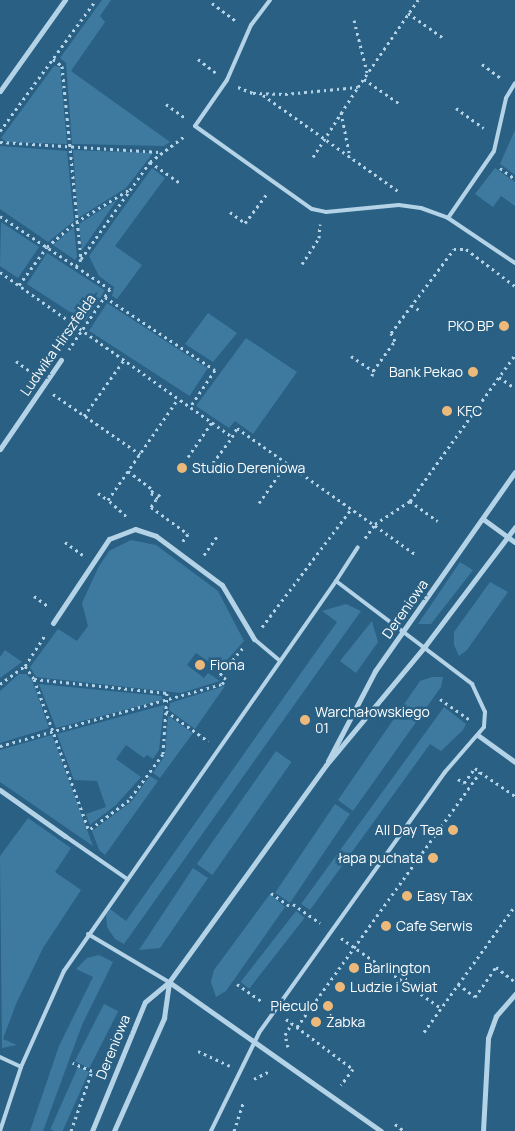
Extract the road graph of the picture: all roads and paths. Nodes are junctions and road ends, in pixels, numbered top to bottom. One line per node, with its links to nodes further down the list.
1 (66, 0): 18 (street)
2 (96, 0): 10 (path)
3 (270, 0): 8 (lane)
4 (418, 0): 6 (path)
5 (212, 3): 8 (path)
6 (408, 13): 9 (path); 13 (path)
7 (354, 20): 13 (path)
8 (248, 30): 15 (lane)
9 (442, 37)
10 (53, 59): 25 (path); 29 (path)
11 (198, 59): 15 (path)
12 (482, 64): 16 (path)
13 (368, 72): 14 (path)
14 (363, 78): 17 (path); 21 (path)
15 (226, 80): 19 (path); 24 (lane)
16 (514, 85): 27 (lane)
17 (358, 87): 19 (path); 23 (path)
18 (0, 91)
19 (262, 94): 26 (path)
20 (166, 104): 24 (path)
21 (400, 104)
22 (456, 108): 27 (path)
23 (341, 112): 26 (path); 32 (path)
24 (195, 126): 30 (path); 36 (lane)
25 (0, 131)
26 (322, 138): 31 (path); 32 (path)
27 (498, 138): 33 (lane)
28 (0, 142): 29 (path)
29 (70, 148): 30 (path); 44 (path)
30 (161, 152): 34 (path)
31 (312, 157)
32 (351, 158): 39 (path)
33 (489, 161): 35 (path); 43 (lane)
34 (150, 162): 37 (path); 38 (path)
35 (515, 179)
36 (275, 183): 40 (lane); 41 (path)
37 (181, 184)
38 (132, 188): 44 (path); 46 (path)
39 (421, 208): 40 (lane); 43 (lane)
40 (320, 211): 48 (path)
41 (230, 212)
42 (0, 217): 45 (path, Ludwika Hirszfelda)
43 (448, 218): 47 (lane)
44 (76, 222): 45 (path); 46 (path)
45 (47, 247): 49 (path, Ludwika Hirszfelda); 51 (path)
46 (81, 259): 49 (path)
47 (515, 263)
48 (302, 264)
49 (76, 267): 53 (path, Ludwika Hirszfelda)
50 (0, 272): 51 (path)
51 (19, 285): 56 (path)
52 (515, 286): 54 (path)
53 (104, 297): 56 (path, Ludwika Hirszfelda); 68 (path)
54 (411, 304): 55 (path); 62 (path)
55 (421, 311)
56 (82, 330): 59 (path, Ludwika Hirszfelda); 60 (path)
57 (515, 355): 64 (path)
58 (351, 356): 62 (path)
59 (62, 360): 65 (street, Ludwika Hirszfelda)
60 (124, 360): 67 (path); 69 (path)
61 (16, 361): 65 (path)
62 (373, 371): 63 (path)
63 (372, 376)
64 (499, 377): 66 (path); 81 (path)
65 (44, 385): 69 (path); 72 (street, Ludwika Hirszfelda)
66 (515, 388)
67 (178, 399): 68 (path); 73 (path)
68 (190, 407): 70 (path)
69 (84, 416): 73 (path)
70 (212, 422): 71 (path); 74 (path)
71 (232, 436): 75 (path); 76 (path)
72 (0, 449)
73 (140, 454): 77 (path)
74 (188, 456)
75 (287, 463): 82 (path); 83 (path)
76 (209, 468)
77 (128, 471): 80 (path); 94 (path)
78 (515, 472): 84 (street, Dereniowa)
79 (98, 494): 80 (path)
80 (108, 500): 88 (path)
81 (410, 501): 85 (path); 86 (path)
82 (259, 504)
83 (352, 508): 86 (path); 101 (path)
84 (482, 518): 90 (street); 100 (street, Dereniowa)
85 (438, 521)
86 (375, 524): 93 (path); 95 (path)
87 (515, 526): 90 (street, Dereniowa)
88 (135, 529): 94 (street); 96 (street)
89 (218, 535): 97 (path)
90 (508, 537): 92 (street); 102 (street, Dereniowa)
91 (65, 542): 96 (path)
92 (515, 542)
93 (358, 547): 98 (lane)
94 (177, 551): 97 (street)
95 (416, 554)
96 (93, 562): 99 (street)
97 (197, 566): 101 (street)
98 (336, 581): 100 (lane); 103 (lane)
99 (53, 623): 104 (path)
100 (404, 630): 102 (lane); 116 (street, Dereniowa)
101 (254, 639): 103 (lane); 108 (path)
102 (425, 646): 112 (lane); 116 (street, Dereniowa)
103 (279, 660): 114 (lane)
104 (25, 666): 105 (path); 106 (path)
105 (34, 679): 108 (path); 111 (path)
106 (0, 684)
107 (440, 699): 110 (path)
108 (167, 701): 109 (path); 111 (path)
109 (166, 711): 114 (path); 121 (path)
110 (470, 727)
111 (53, 731): 113 (path); 121 (path)
112 (478, 736): 115 (street); 127 (lane)
113 (0, 746)
114 (218, 748): 124 (lane)
115 (515, 762)
116 (326, 765): 131 (street, Dereniowa)
117 (480, 772): 118 (path); 120 (path); 129 (path)
118 (461, 774)
119 (0, 790): 122 (street)
120 (515, 796)
121 (89, 830): 123 (path)
122 (66, 836): 123 (lane)
123 (100, 860): 124 (lane)
124 (127, 879): 128 (lane)
125 (271, 893): 127 (path)
126 (514, 907): 133 (path)
127 (331, 931): 129 (path); 136 (lane)
128 (88, 934): 131 (lane); 142 (lane)
129 (354, 947): 135 (path); 137 (path)
130 (513, 979): 133 (path)
131 (170, 982): 139 (street); 149 (street, Dereniowa); 150 (street, Dereniowa)
132 (237, 984): 136 (path)
133 (458, 984): 135 (path)
134 (515, 994): 154 (street)
135 (441, 1008): 138 (path)
136 (275, 1011): 137 (path); 139 (lane)
137 (297, 1027): 145 (path)
138 (424, 1032)
139 (254, 1040): 151 (lane); 153 (street)
140 (0, 1057): 142 (lane)
141 (73, 1063): 148 (path)
142 (22, 1067): 147 (lane)
143 (277, 1074): 144 (path)
144 (252, 1083)
145 (341, 1085)
146 (246, 1094): 152 (path)
147 (0, 1131)
148 (71, 1131)
149 (92, 1131)
150 (114, 1131)
151 (211, 1131)
152 (234, 1131)
153 (381, 1131)
154 (483, 1131)

